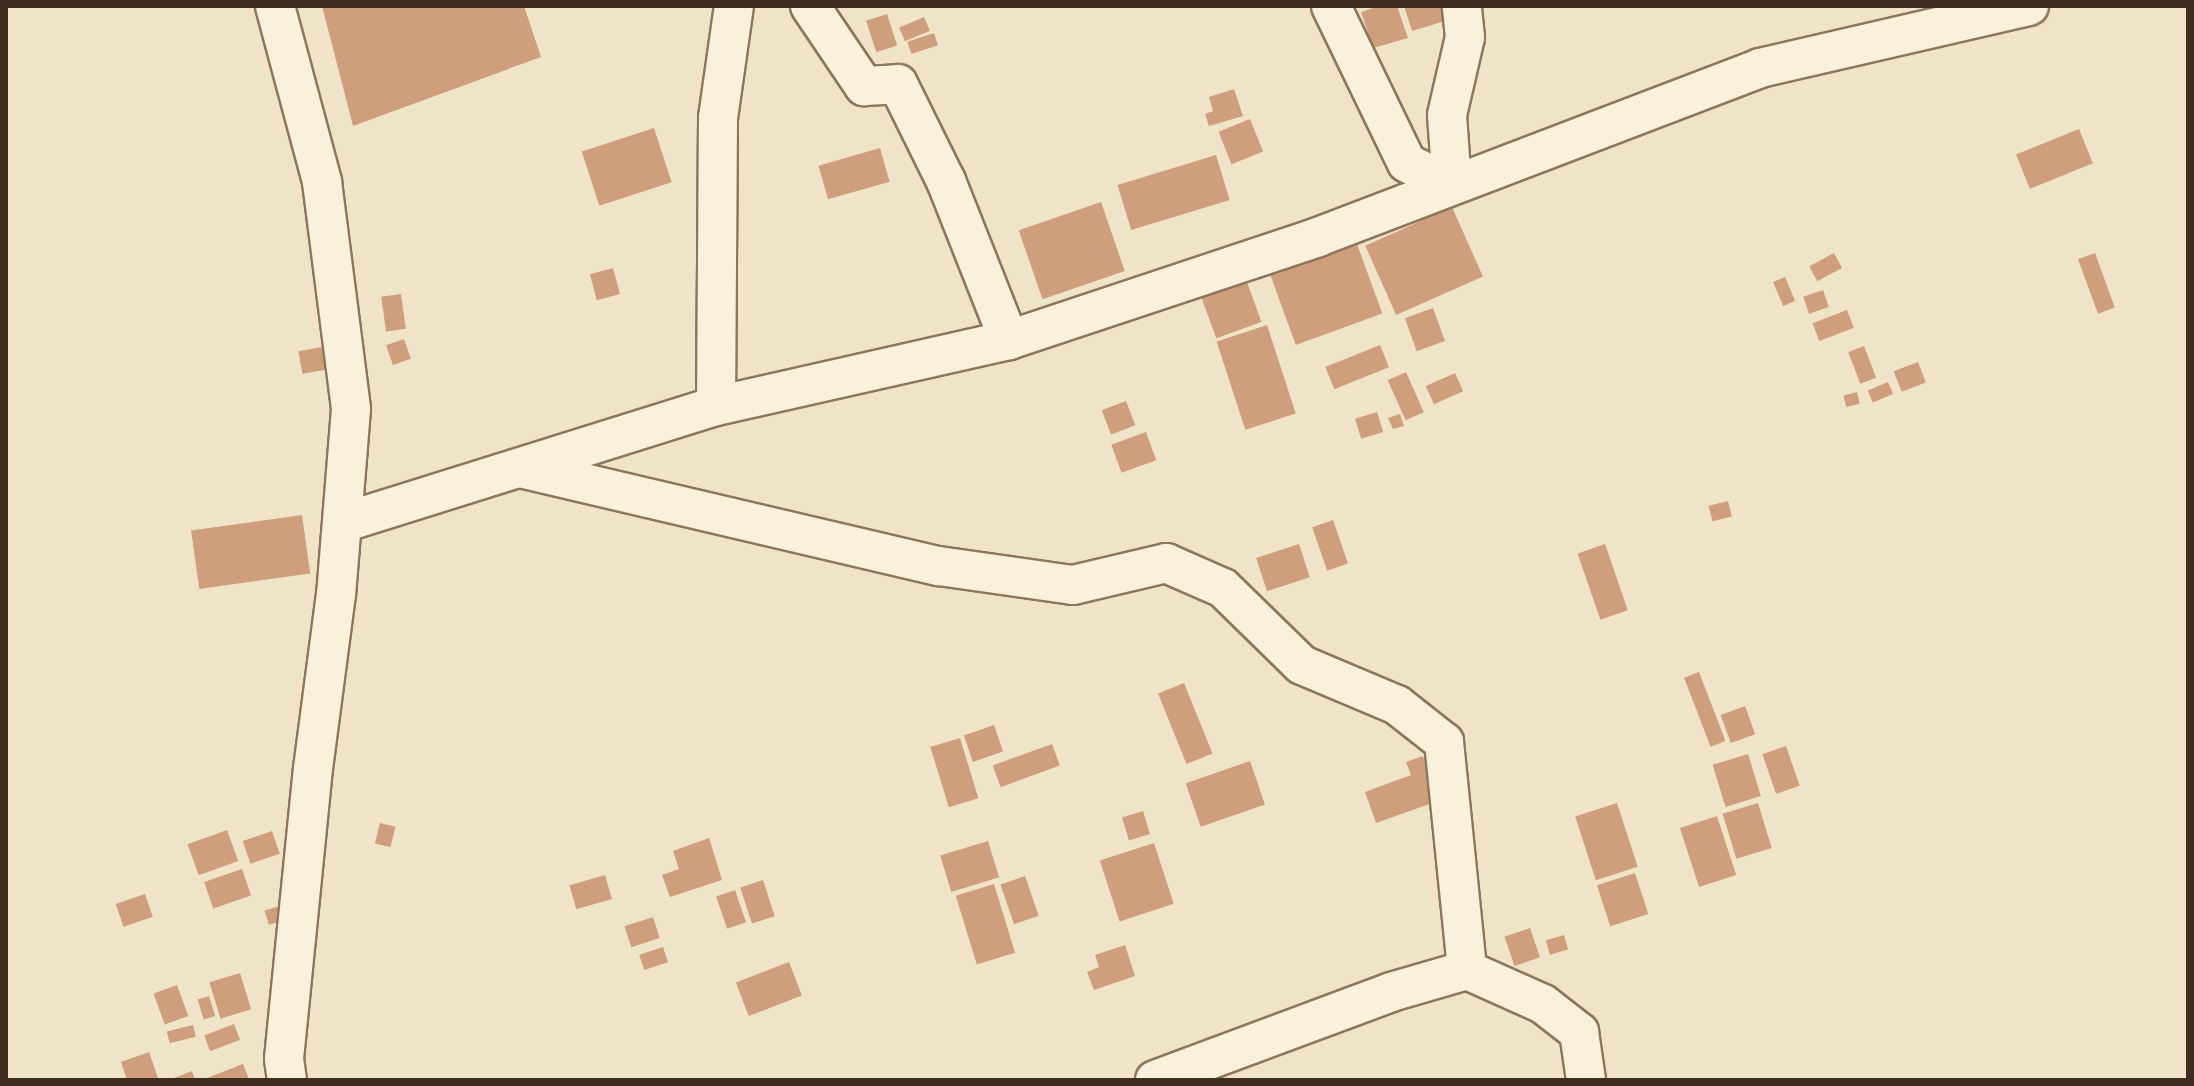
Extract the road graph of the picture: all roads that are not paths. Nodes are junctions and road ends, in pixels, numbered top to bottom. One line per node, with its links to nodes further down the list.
1 (275, 6): 11 (street)
2 (734, 6): 9 (street)
3 (810, 6): 8 (street)
4 (1331, 6): 7 (street)
5 (1462, 6): 7 (street)
6 (2029, 6): 7 (street)
7 (1452, 185): 8 (street)
8 (1009, 340): 9 (street)
9 (716, 406): 10 (street)
10 (518, 468): 11 (street); 12 (street)
11 (342, 523): 13 (street)
12 (1467, 970): 14 (street); 15 (street)
13 (287, 1080)
14 (1155, 1080)
15 (1586, 1080)

